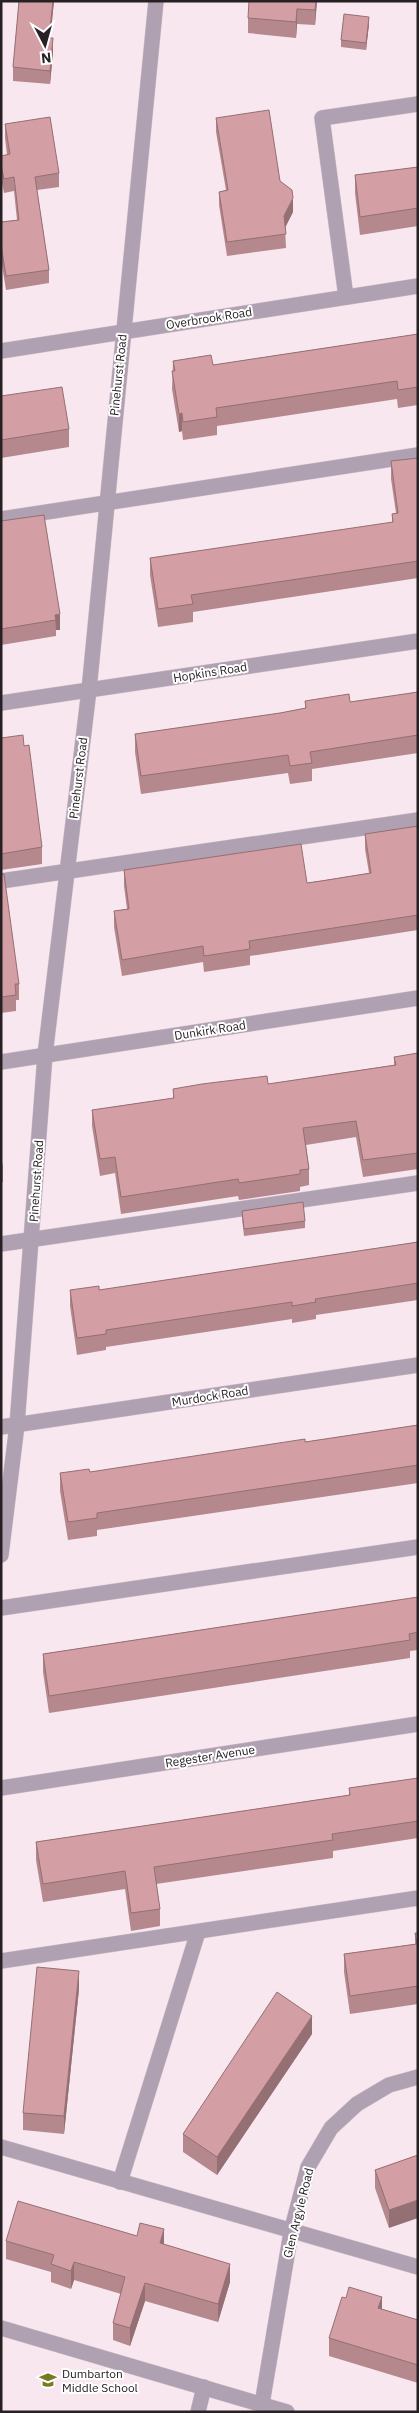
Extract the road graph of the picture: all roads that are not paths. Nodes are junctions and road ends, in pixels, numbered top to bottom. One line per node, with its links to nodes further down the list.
1 (156, 1): 5 (street, Pinehurst Road)
2 (418, 104): 4 (street)
3 (418, 286): 4 (street, Overbrook Road)
4 (346, 297): 5 (street, Overbrook Road)
5 (122, 331): 6 (street, Overbrook Road); 8 (street, Pinehurst Road)
6 (1, 351)
7 (418, 455): 8 (street)
8 (105, 504): 9 (street); 11 (street, Pinehurst Road)
9 (1, 519)
10 (418, 641): 11 (street, Hopkins Road)
11 (89, 690): 12 (street, Hopkins Road); 14 (street, Pinehurst Road)
12 (1, 703)
13 (418, 820): 14 (street)
14 (67, 872): 15 (street); 17 (street, Pinehurst Road)
15 (1, 881)
16 (418, 998): 17 (street, Dunkirk Road)
17 (46, 1055): 18 (street, Dunkirk Road); 20 (street, Pinehurst Road)
18 (1, 1062)
19 (418, 1183): 20 (street)
20 (31, 1240): 21 (street); 23 (street, Pinehurst Road)
21 (1, 1244)
22 (418, 1365): 23 (street, Murdock Road)
23 (16, 1425): 24 (street, Murdock Road); 26 (street, Pinehurst Road)
24 (1, 1427)
25 (418, 1547): 27 (street)
26 (1, 1555)
27 (1, 1608)
28 (418, 1724): 29 (street, Regester Avenue)
29 (1, 1788)
30 (418, 1898): 31 (street)
31 (198, 1932): 32 (street); 35 (street)
32 (1, 1961)
33 (418, 2077): 36 (street, Glen Argyle Road)
34 (1, 2147): 35 (street)
35 (120, 2182): 36 (street)
36 (291, 2232): 37 (street); 40 (street, Glen Argyle Road)
37 (418, 2267)
38 (1, 2328): 39 (street)
39 (204, 2387): 40 (street); 41 (street)
40 (262, 2404): 42 (street)
41 (198, 2412)
42 (287, 2412)

